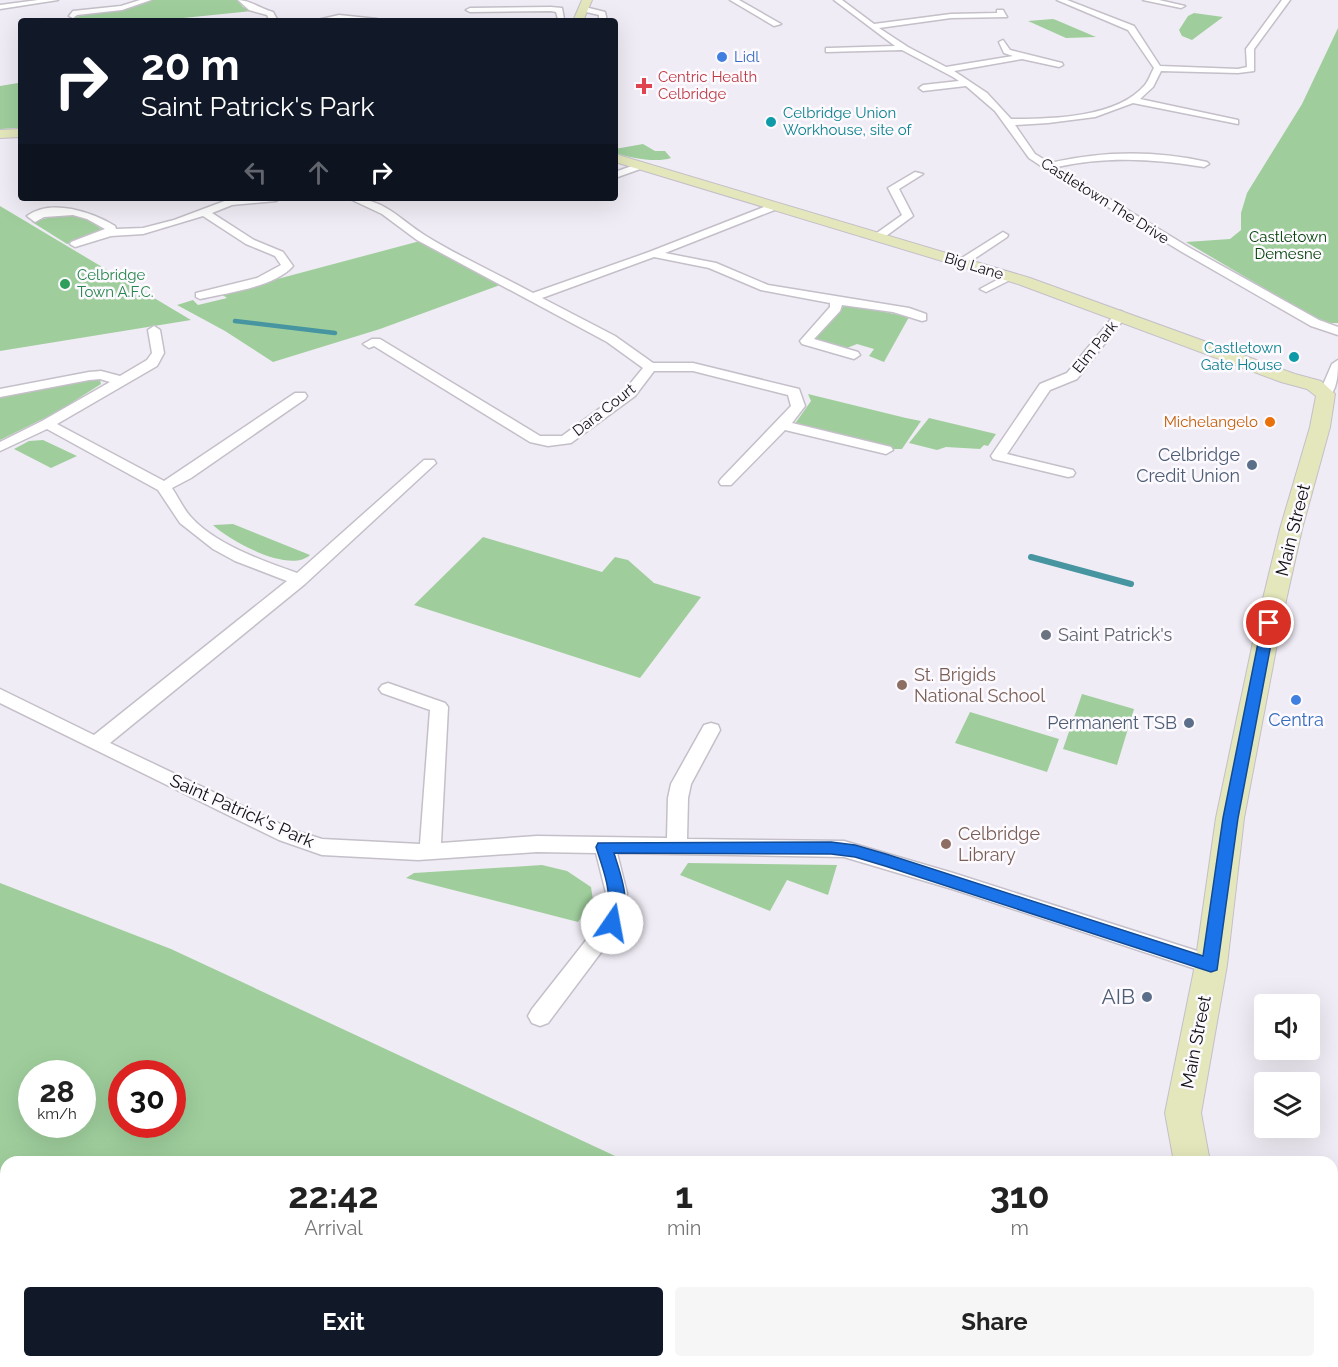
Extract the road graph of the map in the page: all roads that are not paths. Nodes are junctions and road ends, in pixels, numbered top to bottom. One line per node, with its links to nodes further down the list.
1 (54, 0): 12 (street)
2 (147, 0): 16 (street)
3 (242, 0): 18 (street)
4 (464, 0): 13 (street)
5 (734, 0): 24 (street)
6 (838, 0): 25 (street, Castletown The Drive)
7 (1061, 0): 31 (street)
8 (1147, 0): 11 (street)
9 (1286, 0): 31 (street)
10 (586, 5): 23 (street)
11 (1181, 6)
12 (0, 7)
13 (470, 10): 17 (street); 22 (street)
14 (374, 11): 21 (street)
15 (1000, 12): 25 (street)
16 (73, 16)
17 (561, 17)
18 (272, 18)
19 (334, 18): 20 (street)
20 (349, 18)
21 (369, 18)
22 (464, 18)
23 (603, 18)
24 (777, 24)
25 (874, 26): 27 (street, Castletown The Drive)
26 (1003, 42): 29 (street)
27 (903, 48): 28 (street); 32 (street, Castletown The Drive)
28 (829, 50)
29 (1022, 57): 30 (street); 32 (street)
30 (1059, 64)
31 (1158, 68): 35 (street)
32 (945, 70): 33 (street, Castletown The Drive)
33 (966, 83): 34 (street); 36 (street, Castletown The Drive)
34 (923, 88)
35 (1132, 100): 36 (street); 37 (street)
36 (1010, 122): 43 (street, Castletown The Drive)
37 (1234, 122)
38 (18, 133): 39 (main road)
39 (0, 134)
40 (618, 159): 42 (main road, Big Lane)
41 (1204, 164): 43 (street)
42 (640, 166): 45 (street); 48 (main road, Big Lane)
43 (1047, 166): 65 (street, Castletown The Drive)
44 (918, 174): 53 (street)
45 (618, 175)
46 (242, 201): 49 (street)
47 (361, 201): 60 (street, Dara Court)
48 (773, 207): 53 (main road, Big Lane); 55 (street)
49 (204, 212): 51 (street); 59 (street)
50 (35, 219): 51 (street)
51 (110, 233): 54 (street)
52 (1002, 235): 56 (street)
53 (878, 237): 56 (main road, Big Lane)
54 (75, 243)
55 (653, 254): 60 (street); 61 (street)
56 (961, 262): 57 (main road, Big Lane)
57 (1008, 277): 58 (street); 62 (main road, Big Lane)
58 (986, 289)
59 (200, 295)
60 (533, 297): 68 (street, Dara Court)
61 (836, 301): 63 (street); 67 (street)
62 (1121, 315): 69 (main road, Big Lane); 78 (street, Elm Park)
63 (922, 317)
64 (154, 330): 70 (street)
65 (1338, 331)
66 (369, 344): 68 (street, Dara Court)
67 (854, 355)
68 (650, 367): 74 (street)
69 (1332, 378): 89 (main road, Main Street)
70 (121, 381): 71 (street); 73 (street)
71 (0, 393)
72 (300, 396): 80 (street)
73 (47, 424): 75 (street); 80 (street)
74 (781, 425): 76 (street); 79 (street)
75 (0, 447)
76 (886, 450)
77 (429, 463): 81 (street)
78 (1068, 473)
79 (726, 482)
80 (164, 487): 81 (street)
81 (299, 580): 85 (street)
82 (388, 688): 88 (street)
83 (0, 695): 85 (street, Saint Patrick's Park)
84 (711, 730): 86 (street)
85 (96, 744): 88 (street, Saint Patrick's Park)
86 (677, 846): 87 (street, Saint Patrick's Park); 89 (street, Saint Patrick's Park)
87 (604, 847): 88 (street, Saint Patrick's Park); 90 (street)
88 (430, 852)
89 (1211, 965): 91 (main road, Main Street)
90 (540, 1016)
91 (1190, 1156)

